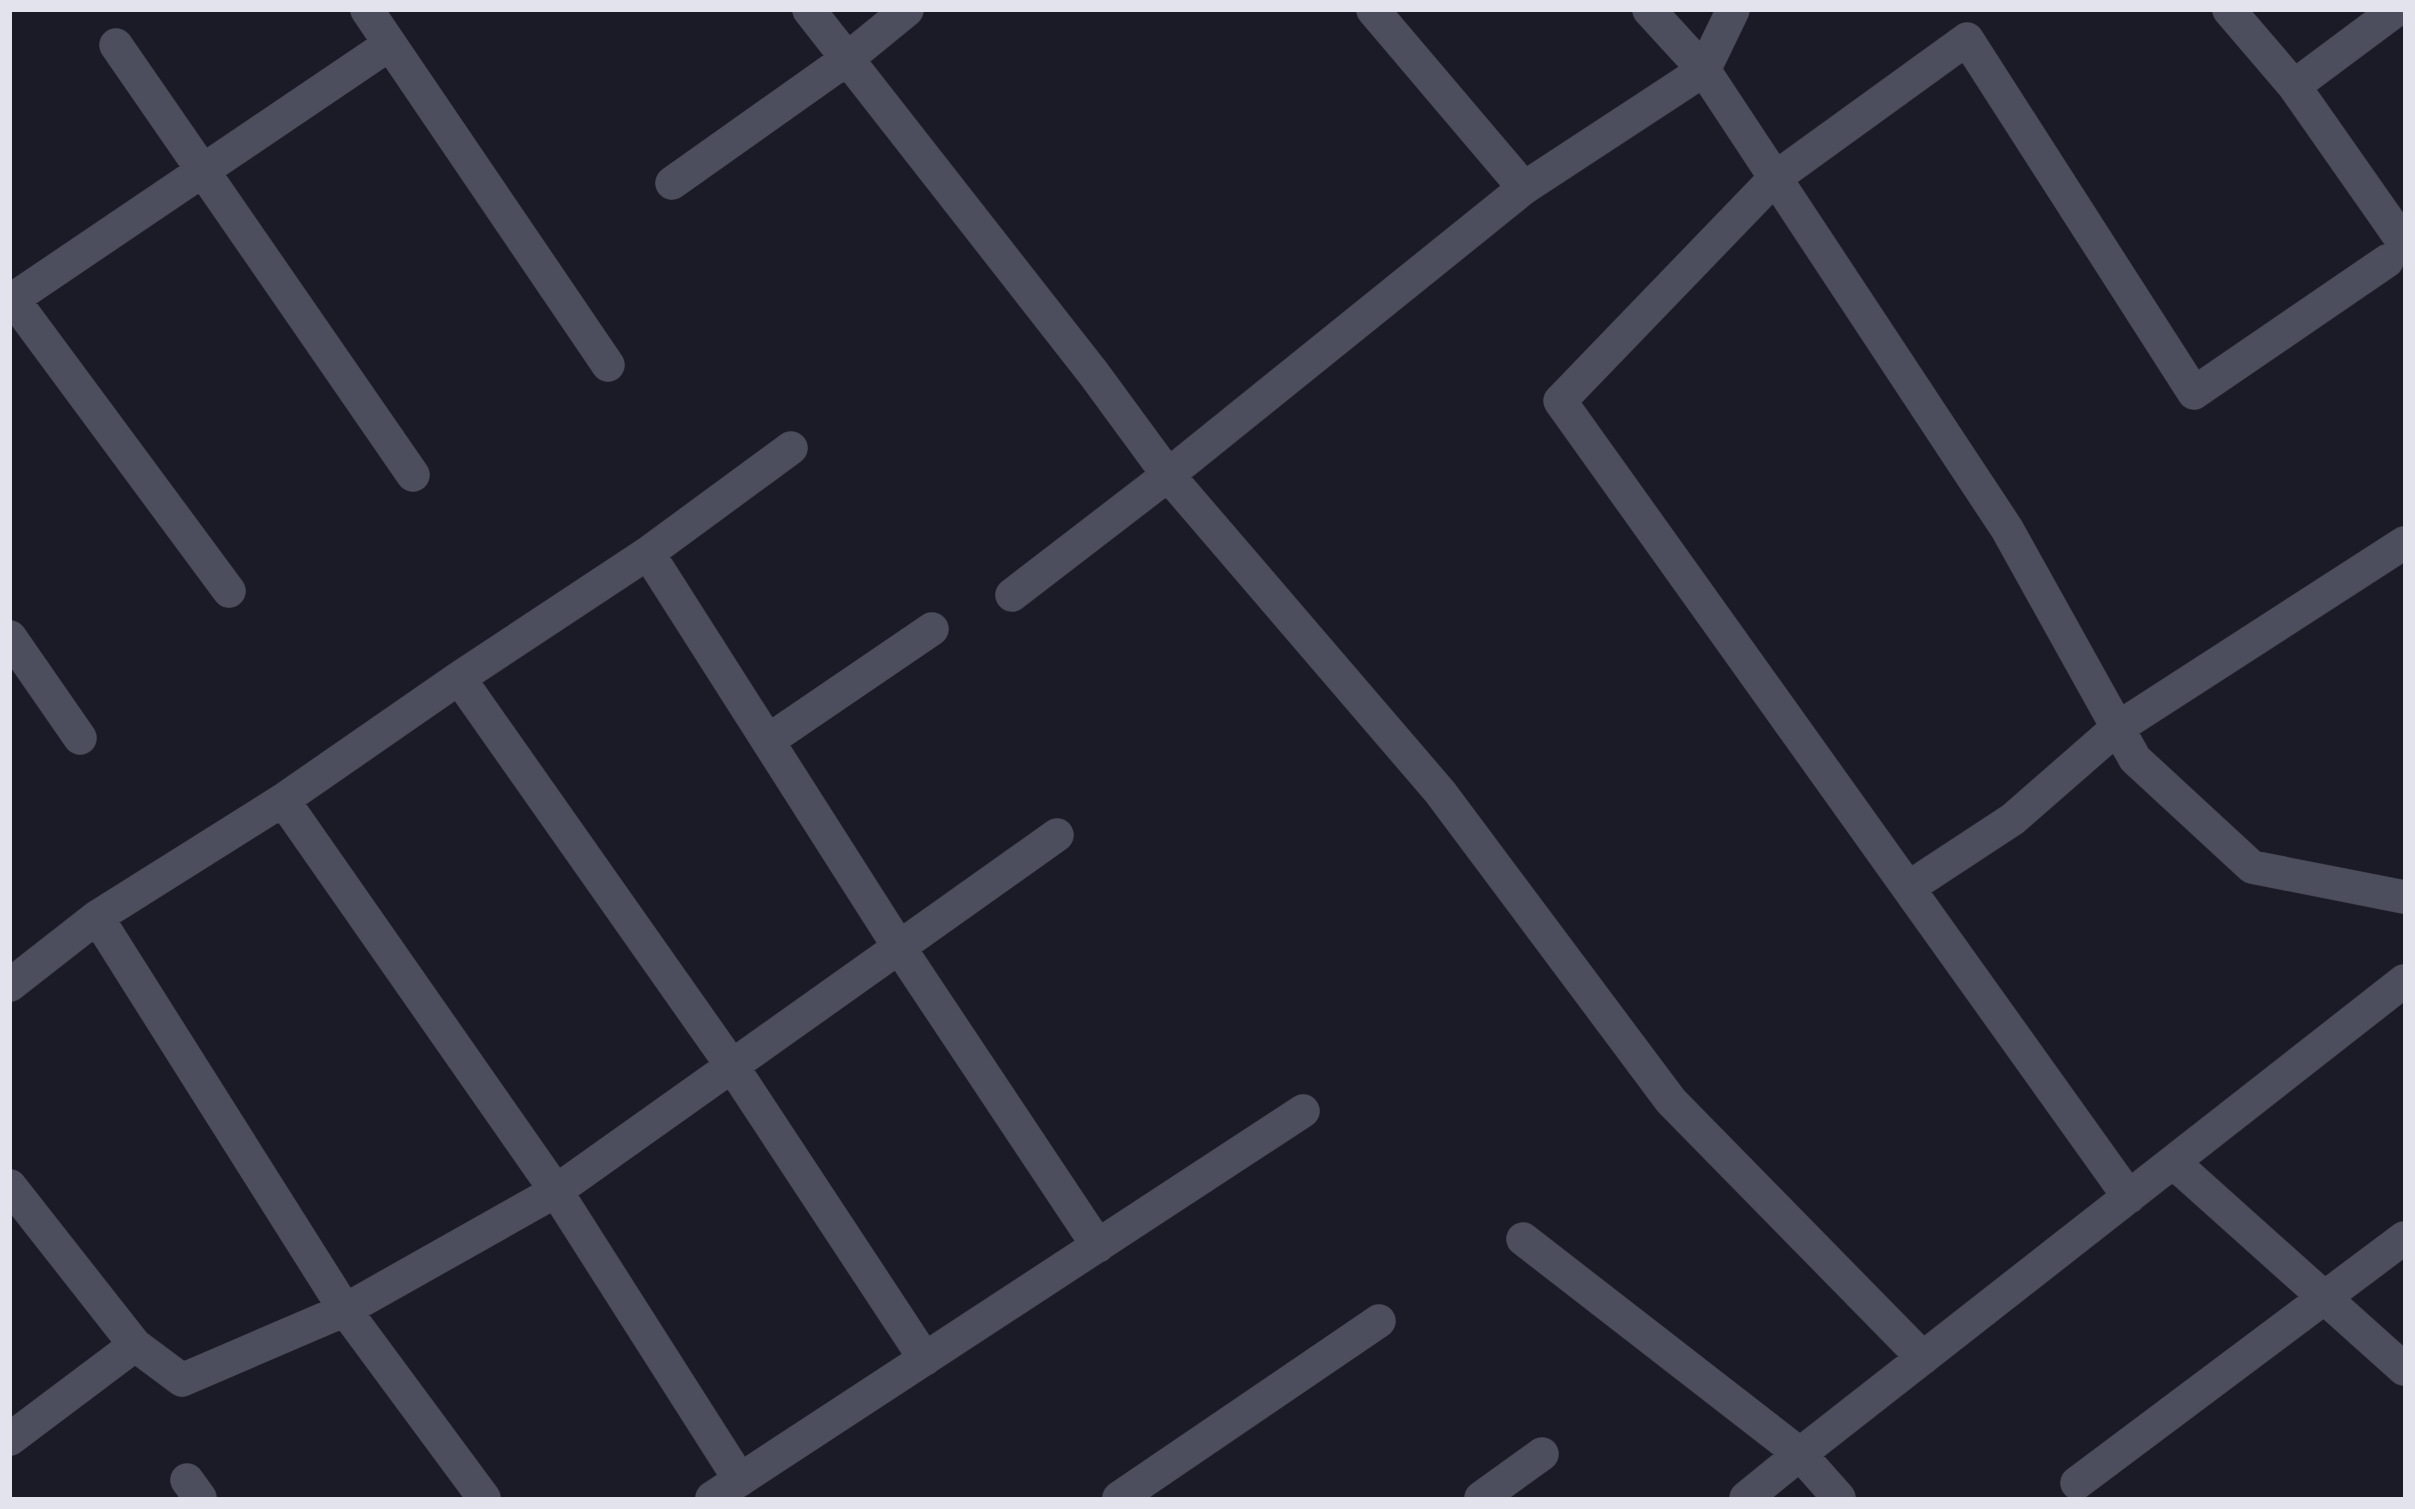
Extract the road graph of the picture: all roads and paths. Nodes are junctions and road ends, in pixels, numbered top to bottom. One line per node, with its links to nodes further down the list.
1 (367, 10): 9 (street)
2 (809, 10): 11 (street)
3 (908, 10): 11 (street)
4 (1373, 10): 17 (street)
5 (1649, 10): 12 (street)
6 (1733, 10): 12 (street)
7 (2229, 10): 13 (street)
8 (2396, 10): 13 (street)
9 (390, 44): 14 (street); 20 (street)
10 (116, 45): 14 (street)
11 (847, 59): 16 (street); 23 (street)
12 (1704, 70): 15 (street); 17 (street)
13 (2294, 86): 18 (street)
14 (201, 171): 19 (street); 22 (street)
15 (1775, 178): 18 (street); 31 (street); 36 (street)
16 (672, 183)
17 (1524, 188): 23 (street)
18 (2396, 252)
19 (12, 300): 26 (street)
20 (608, 365)
21 (791, 448): 25 (street)
22 (413, 475)
23 (1168, 475): 27 (street); 55 (street)
24 (2404, 543): 31 (street)
25 (648, 553): 30 (street); 33 (street)
26 (229, 591)
27 (1012, 595)
28 (932, 629): 33 (street)
29 (10, 637): 32 (street)
30 (459, 678): 34 (street); 42 (street)
31 (2116, 729): 36 (street); 37 (street)
32 (80, 738)
33 (769, 740): 39 (street)
34 (283, 800): 38 (street); 46 (street)
35 (1057, 835): 39 (street)
36 (1908, 888): 47 (street)
37 (2404, 897)
38 (97, 917): 41 (street); 52 (street)
39 (899, 947): 42 (street); 50 (street)
40 (2404, 981): 44 (street)
41 (10, 985)
42 (732, 1066): 46 (street); 56 (street)
43 (1303, 1111): 50 (street)
44 (2173, 1162): 47 (street); 51 (street)
45 (10, 1186): 54 (street)
46 (556, 1191): 52 (street); 61 (street)
47 (2129, 1197): 55 (street)
48 (2404, 1238): 51 (street)
49 (1523, 1239): 60 (street)
50 (1098, 1246): 56 (street)
51 (2324, 1299): 57 (street); 62 (street)
52 (345, 1310): 54 (street); 63 (street)
53 (1379, 1321): 65 (street)
54 (135, 1345): 58 (street)
55 (1923, 1358): 60 (street)
56 (925, 1359): 61 (street)
57 (2404, 1369)
58 (10, 1439)
59 (1542, 1454): 66 (street)
60 (1800, 1454): 67 (street); 68 (street)
61 (740, 1480): 64 (street)
62 (2077, 1483)
63 (484, 1498)
64 (712, 1498)
65 (1119, 1498)
66 (1481, 1498)
67 (1746, 1498)
68 (1839, 1498)

